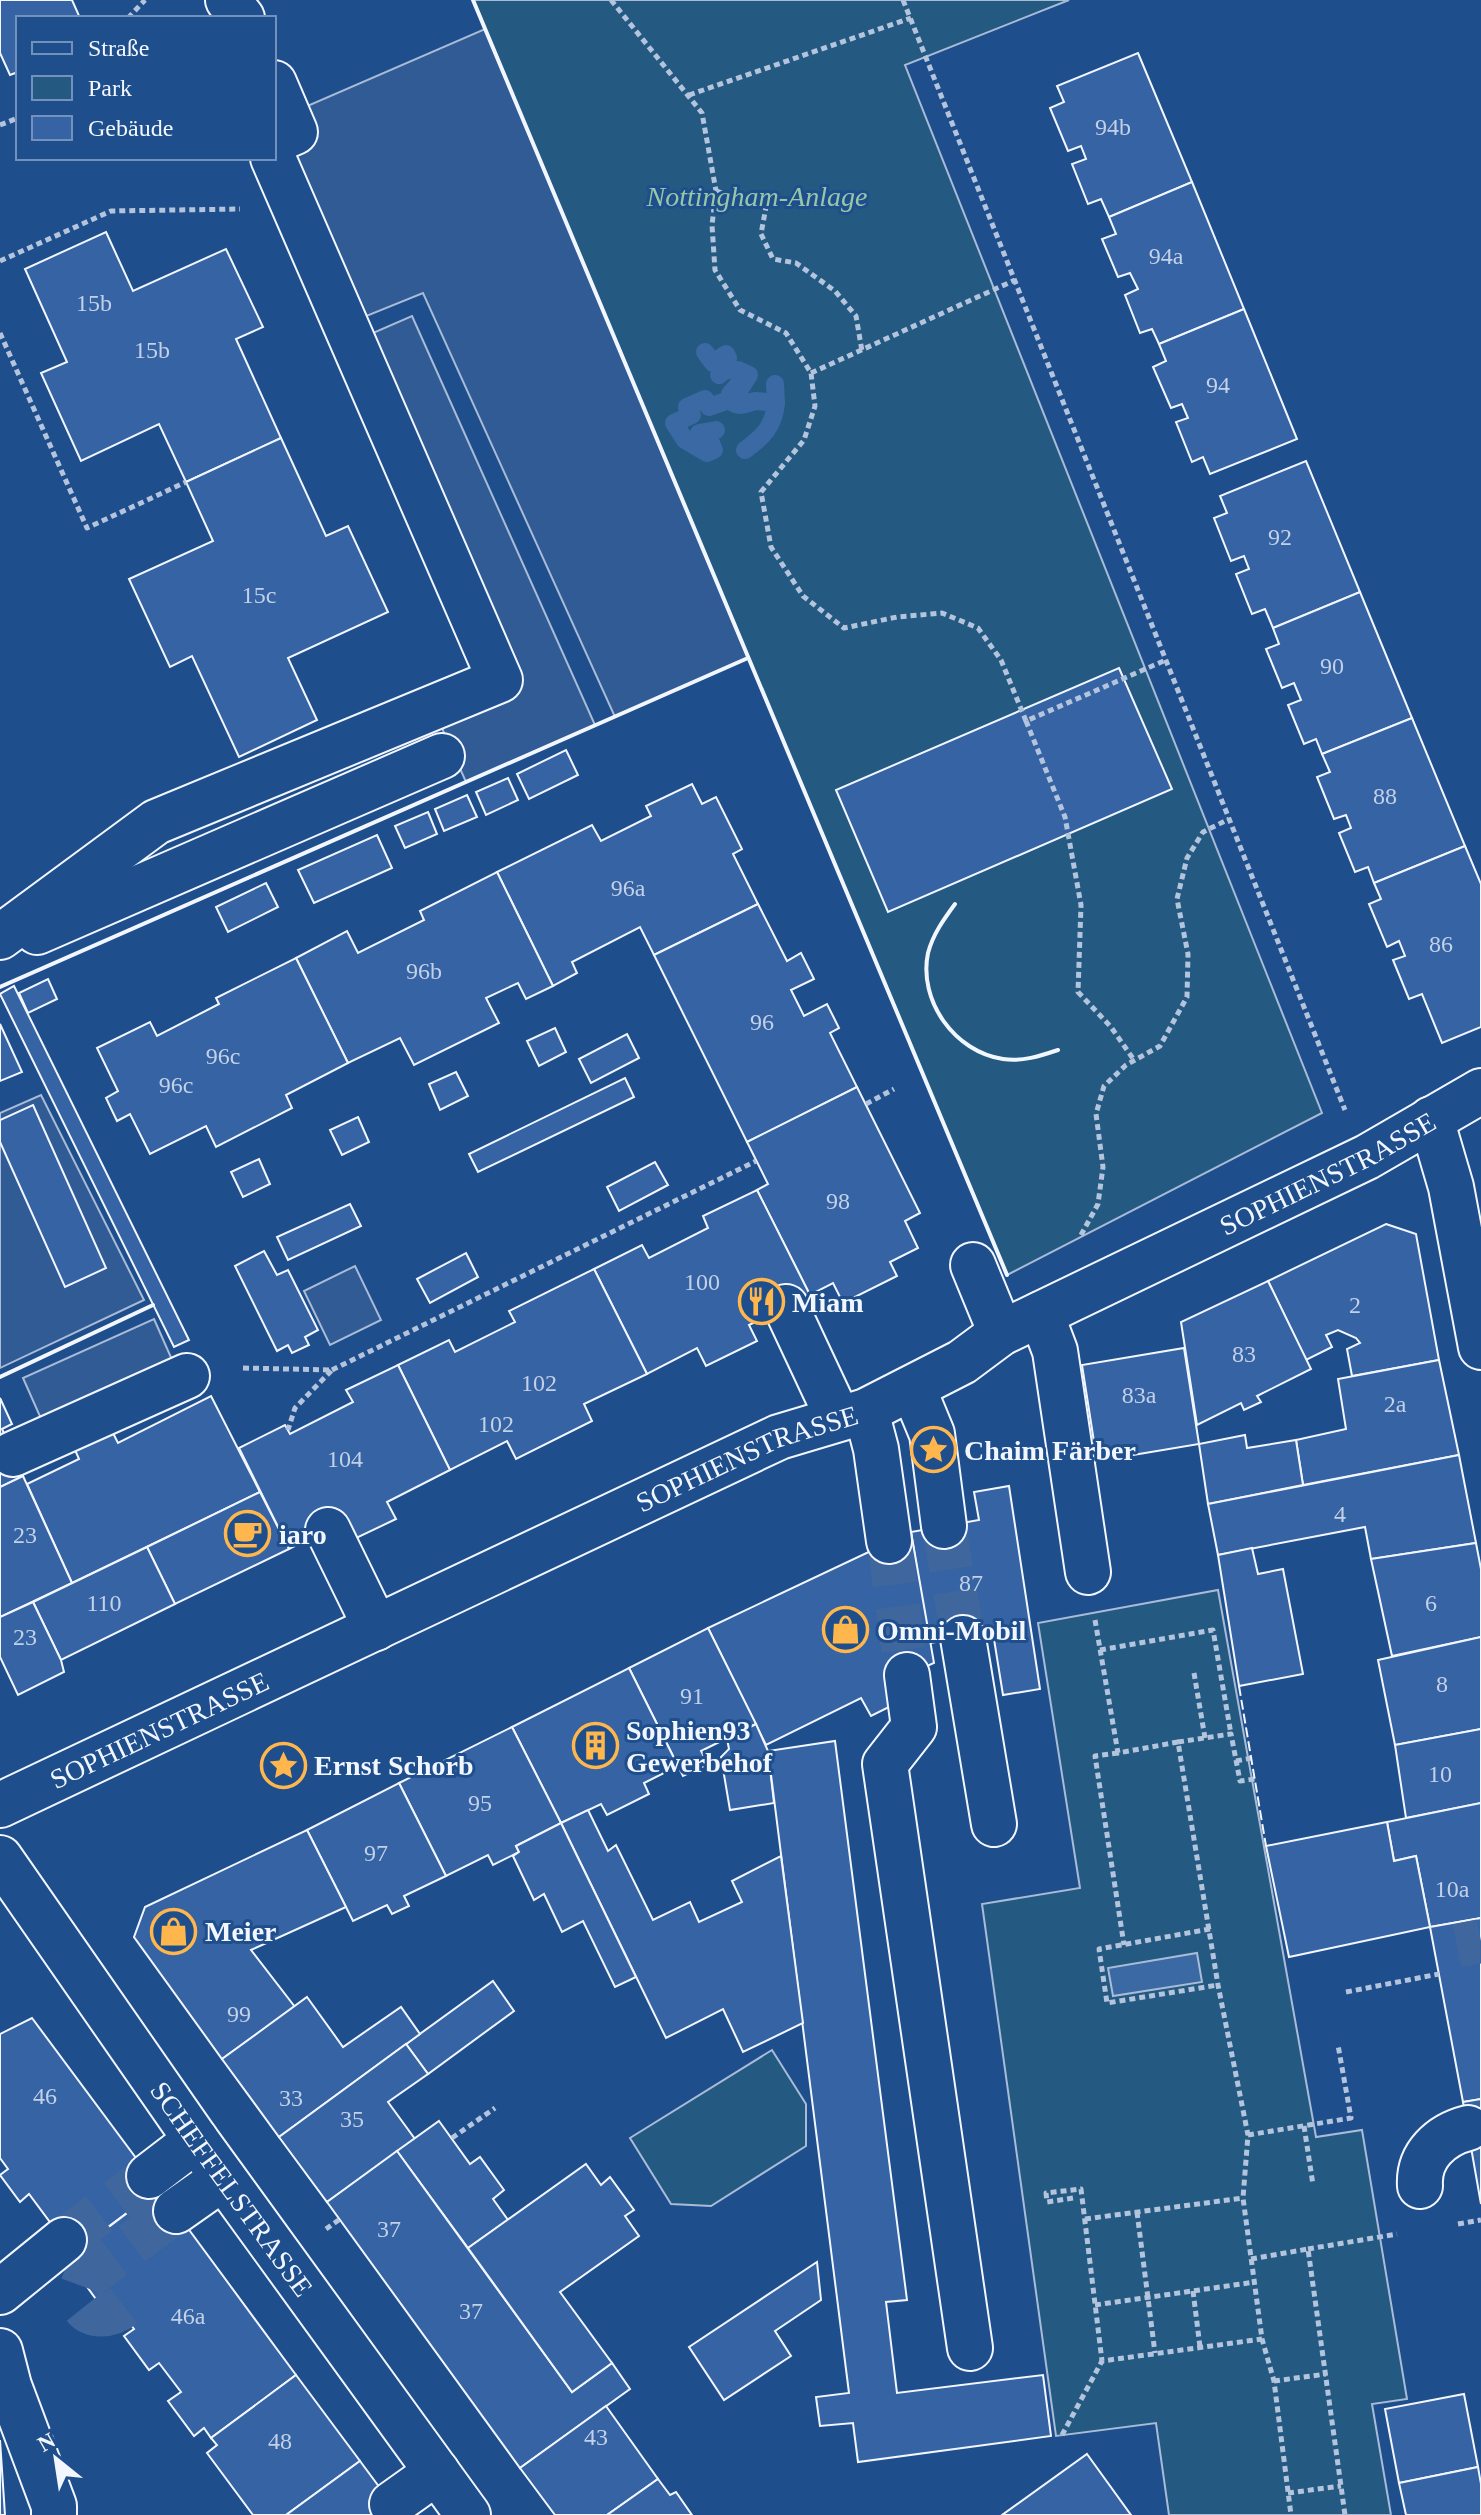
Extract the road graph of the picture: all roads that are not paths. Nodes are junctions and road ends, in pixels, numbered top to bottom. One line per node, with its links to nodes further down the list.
1 (228, 0): 2 (street)
2 (240, 16)
3 (276, 88): 4 (street)
4 (276, 140)
5 (274, 160): 7 (street)
6 (442, 756): 8 (street)
7 (0, 937)
8 (0, 948)
9 (1481, 1091): 10 (street, SOPHIENSTRASSE)
10 (1431, 1119): 12 (street, SOPHIENSTRASSE); 15 (street)
11 (973, 1265): 14 (street)
12 (1058, 1306): 14 (street, SOPHIENSTRASSE); 23 (street)
13 (786, 1307): 18 (street)
14 (1001, 1333): 17 (street, SOPHIENSTRASSE)
15 (1481, 1347)
16 (187, 1376): 19 (street)
17 (913, 1388): 18 (street, SOPHIENSTRASSE); 20 (street)
18 (852, 1415): 22 (street); 24 (street, SOPHIENSTRASSE)
19 (13, 1454)
20 (944, 1526)
21 (328, 1530): 24 (street)
22 (889, 1541)
23 (1088, 1572)
24 (376, 1628): 27 (street, SOPHIENSTRASSE)
25 (963, 1638): 28 (street)
26 (907, 1675): 38 (street)
27 (0, 1805)
28 (994, 1824)
29 (0, 1858): 31 (street, SCHEFFELSTRASSE)
30 (1468, 2128): 34 (street)
31 (196, 2140): 32 (street); 33 (street, SCHEFFELSTRASSE)
32 (149, 2176)
33 (223, 2178): 35 (street); 40 (street, SCHEFFELSTRASSE)
34 (1420, 2186)
35 (176, 2211)
36 (64, 2240): 37 (street)
37 (0, 2292)
38 (970, 2348)
39 (3, 2376): 42 (street)
40 (451, 2492): 41 (street)
41 (401, 2510)
42 (54, 2515)

